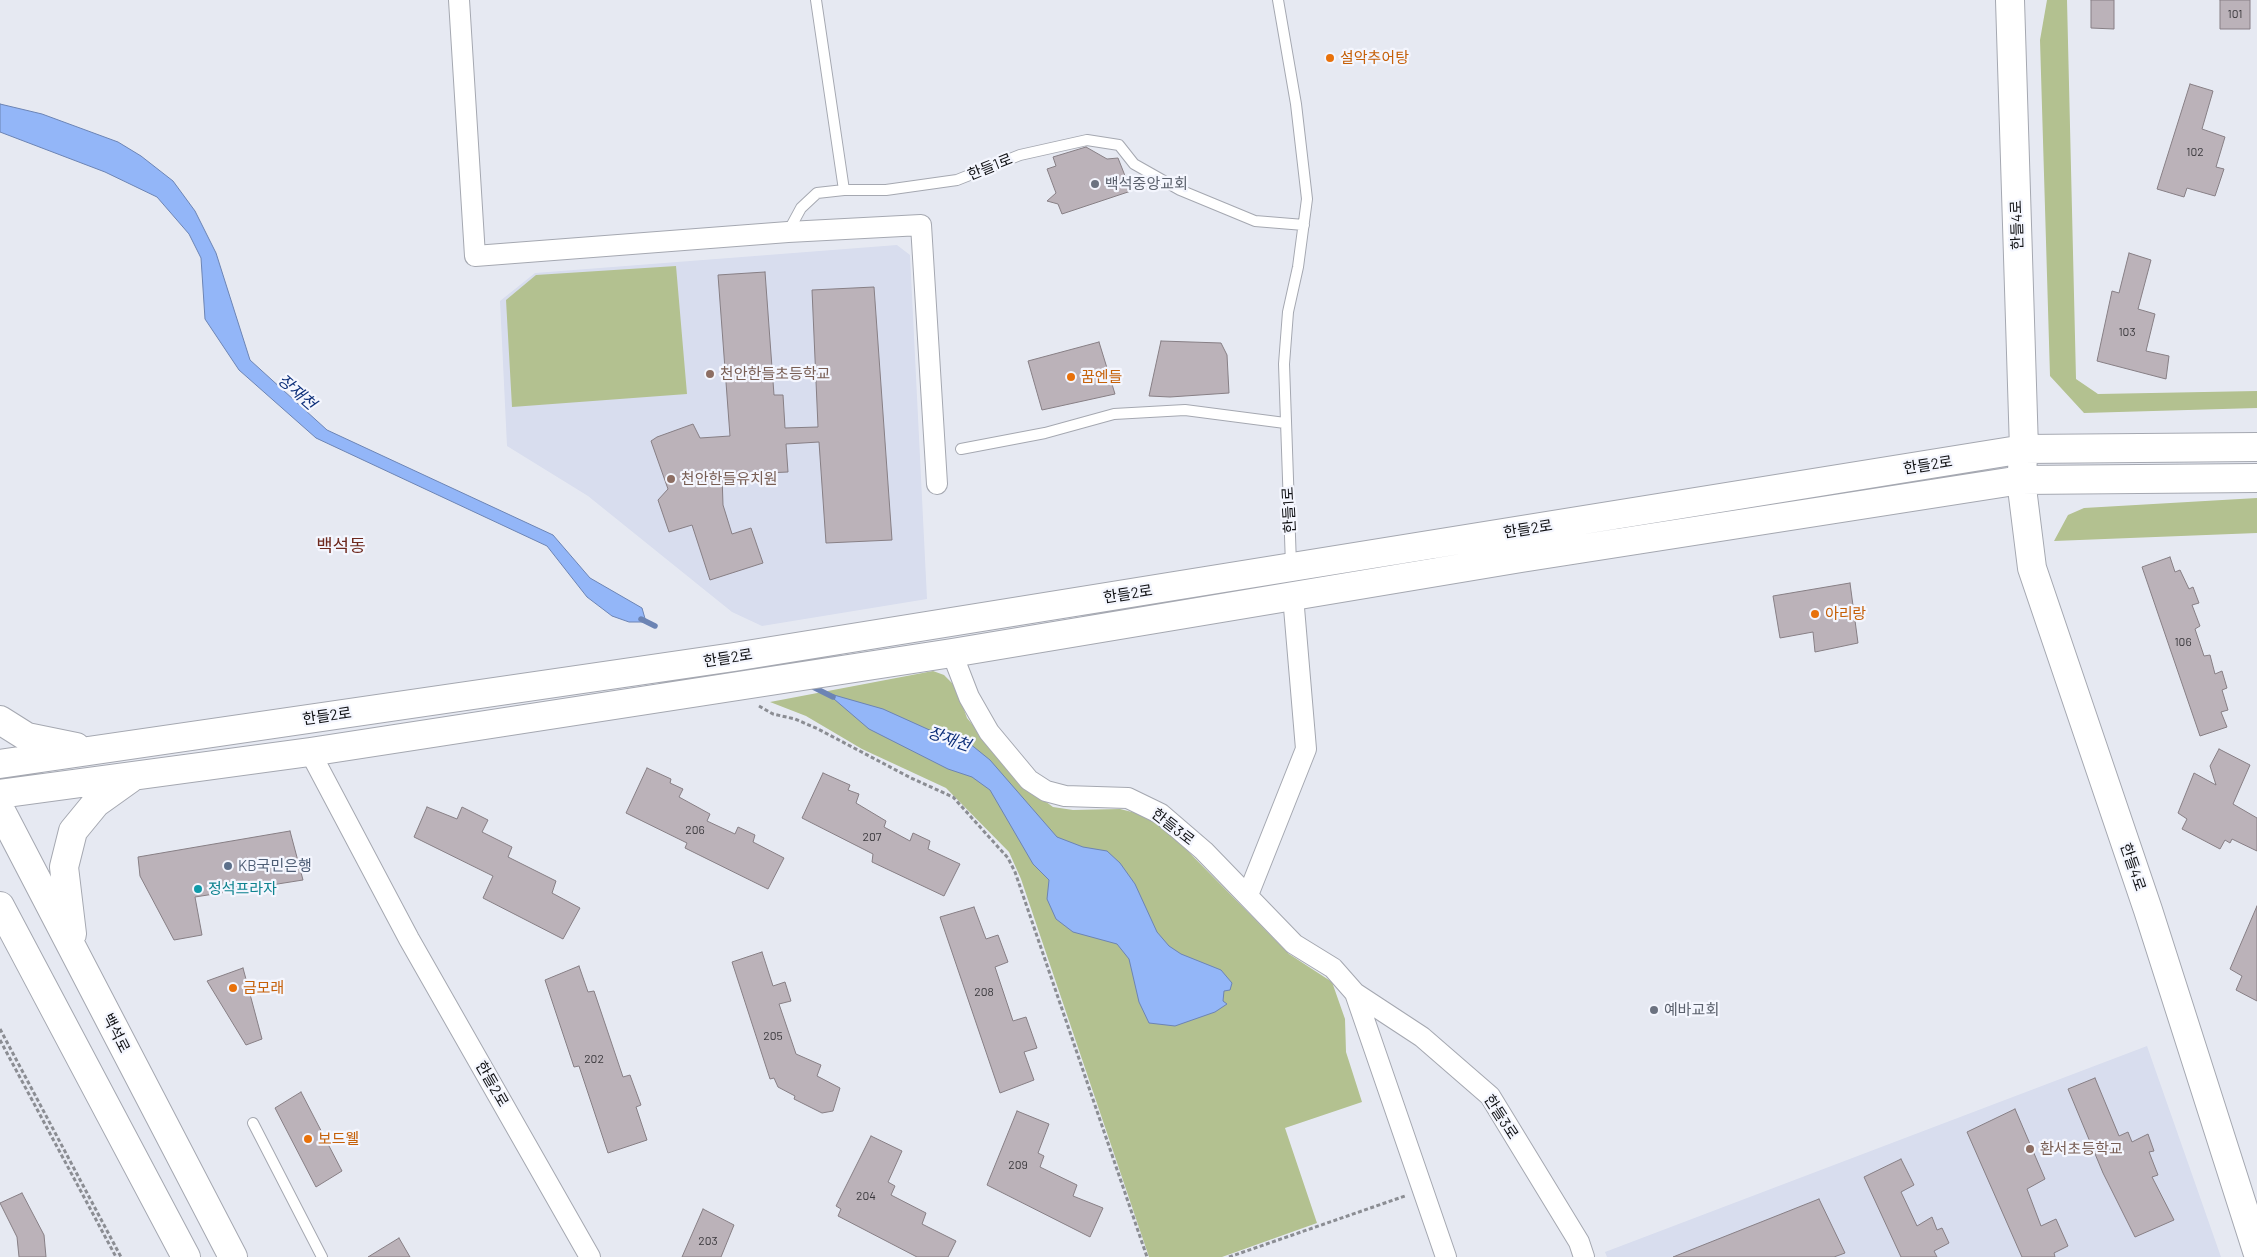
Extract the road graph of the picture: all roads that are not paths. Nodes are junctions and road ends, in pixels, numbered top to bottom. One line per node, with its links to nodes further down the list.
1 (459, 0): 7 (street)
2 (816, 0): 5 (lane)
3 (1278, 0): 6 (lane, 한들1로)
4 (2010, 0): 12 (street, 한들4로)
5 (844, 190): 6 (lane, 한들1로); 7 (lane, 한들1로)
6 (1304, 225): 8 (lane, 한들1로)
7 (788, 232): 15 (street)
8 (1285, 424): 11 (lane); 16 (lane, 한들1로)
9 (2257, 432): 10 (street)
10 (2245, 448): 12 (street, 한들2로)
11 (961, 449)
12 (2024, 449): 14 (street, 한들4로); 16 (street, 한들2로)
13 (2257, 478): 14 (street, 한들2로)
14 (2021, 480): 16 (street, 한들2로); 30 (street, 한들4로)
15 (938, 484)
16 (1292, 582): 17 (street, 한들2로); 19 (street, 한들2로); 25 (street)
17 (952, 653): 20 (street, 한들2로); 25 (street, 한들3로)
18 (0, 720): 19 (street)
19 (94, 750): 21 (street, 한들2로)
20 (310, 752): 22 (street, 한들2로); 34 (street, 한들2로)
21 (0, 764)
22 (135, 776): 23 (street, 한들2로); 27 (street)
23 (0, 794)
24 (0, 809): 27 (street, 백석로)
25 (1248, 896): 28 (street, 한들3로)
26 (0, 906): 31 (street)
27 (75, 953): 32 (street, 백석로)
28 (1355, 993): 35 (street, 한들3로); 36 (street, 한들3로)
29 (253, 1123): 33 (lane)
30 (2257, 1251)
31 (186, 1257)
32 (233, 1257)
33 (322, 1257)
34 (590, 1257)
35 (1446, 1257)
36 (1584, 1257)

